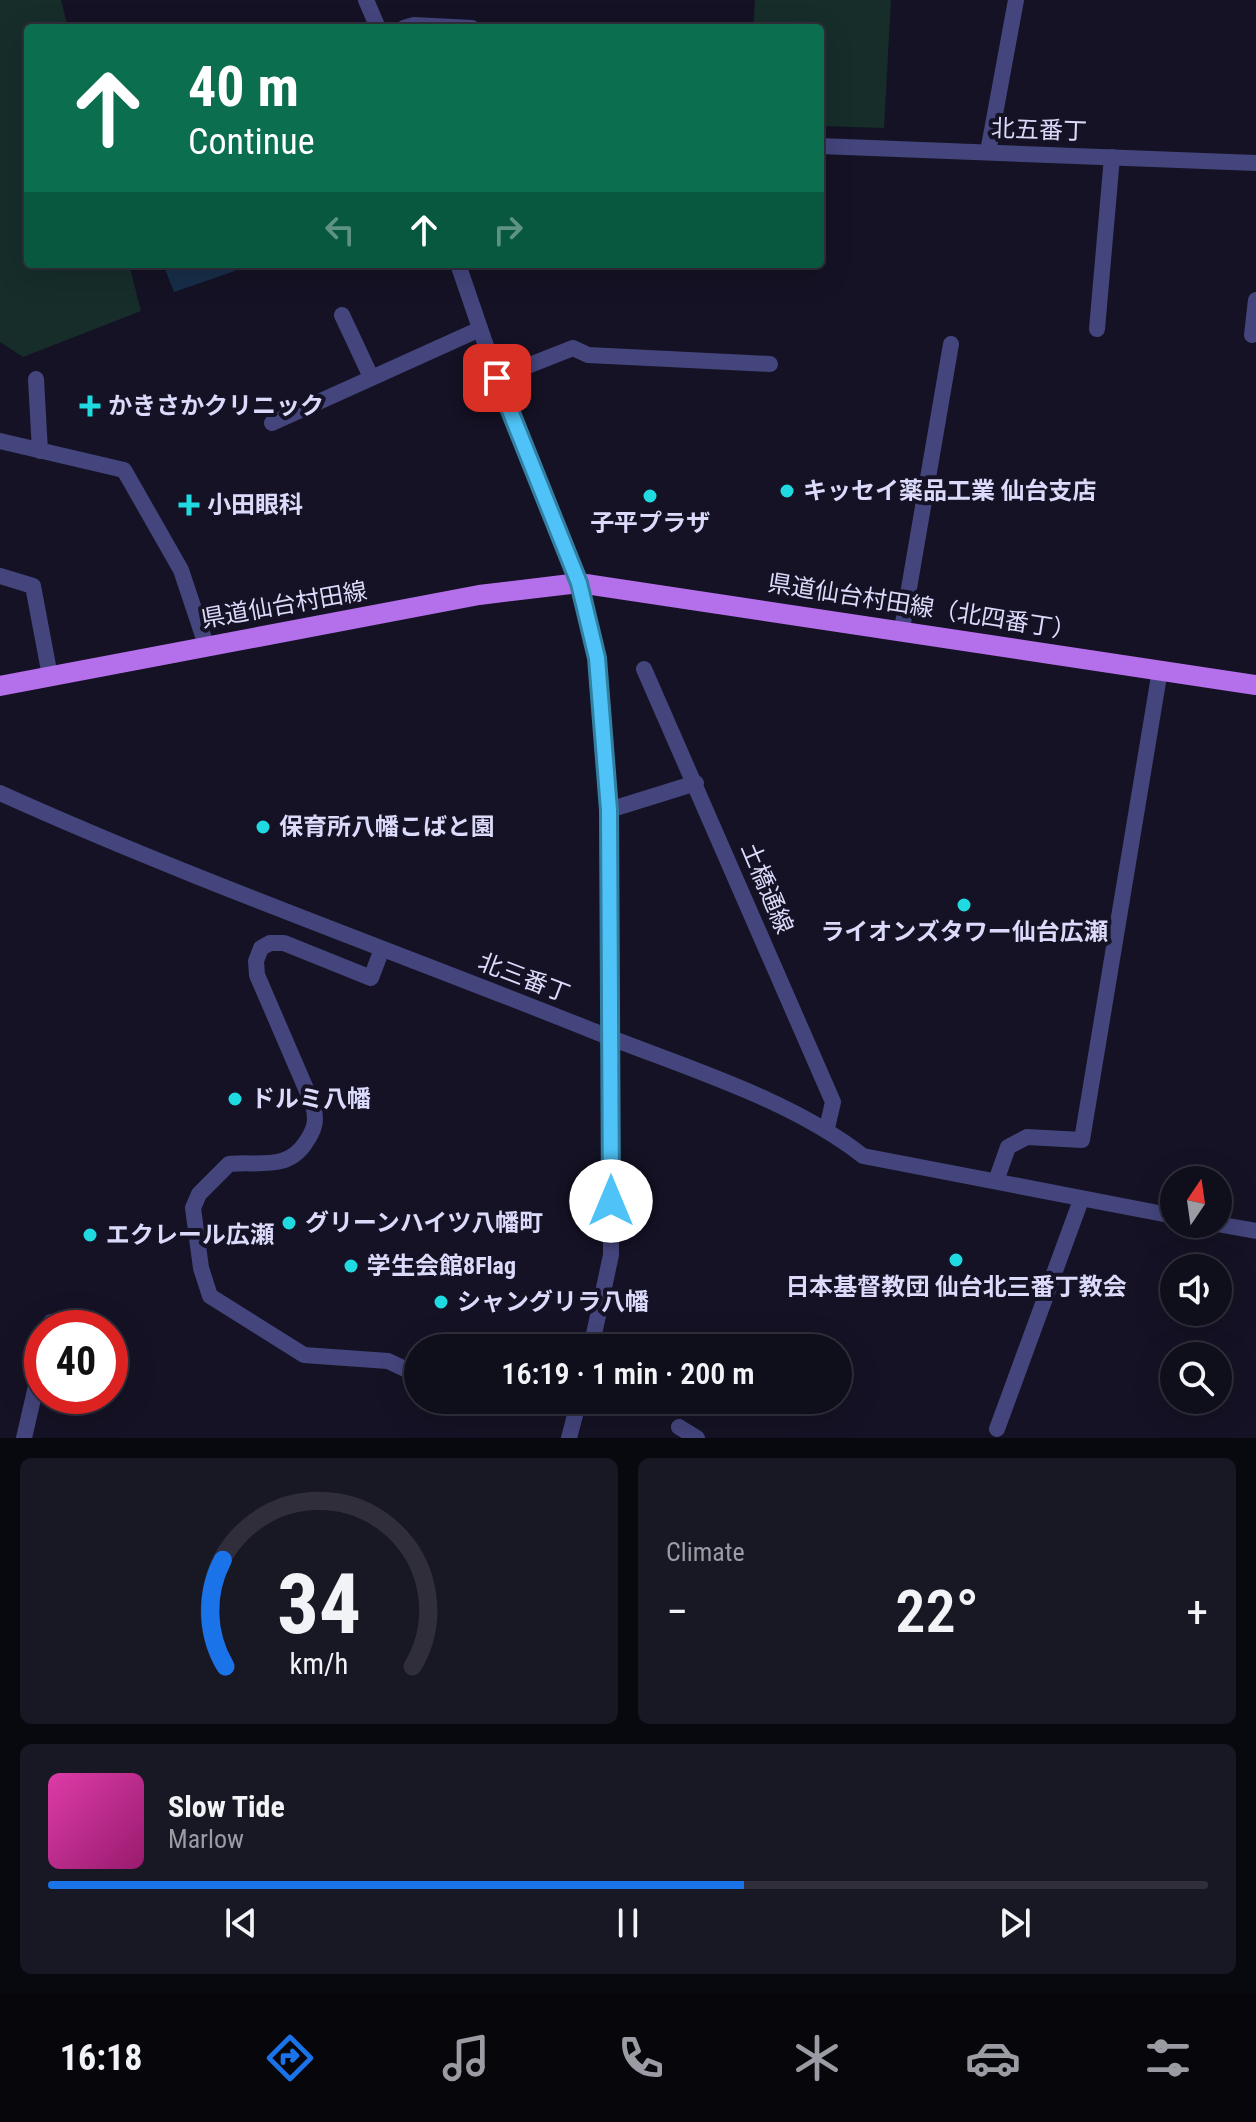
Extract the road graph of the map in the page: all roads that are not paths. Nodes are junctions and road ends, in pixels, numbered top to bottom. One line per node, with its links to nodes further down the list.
1 (366, 0): 3 (street)
2 (1016, 0): 5 (street)
3 (376, 24)
4 (824, 146): 5 (street, 北五番丁)
5 (988, 152): 6 (street, 北五番丁)
6 (1112, 157): 7 (street, 北五番丁); 12 (street)
7 (1256, 163)
8 (459, 268): 11 (street)
9 (1256, 300): 13 (street)
10 (342, 315): 16 (street)
11 (480, 329): 16 (street); 17 (street)
12 (1097, 329)
13 (1252, 335)
14 (951, 344): 24 (street)
15 (770, 364): 17 (street)
16 (371, 377): 19 (street)
17 (497, 378): 23 (street)
18 (36, 379): 21 (street)
19 (272, 423)
20 (0, 441): 21 (street)
21 (40, 451): 25 (street)
22 (0, 576): 28 (street)
23 (579, 583): 24 (main road, 県道仙台村田線（北四番丁）); 25 (main road, 県道仙台村田線); 33 (street)
24 (902, 629): 27 (main road, 県道仙台村田線（北四番丁）)
25 (206, 645): 28 (main road, 県道仙台村田線)
26 (644, 669): 31 (street, 土橋通線)
27 (1160, 670): 29 (main road, 県道仙台村田線（北四番丁）); 37 (street)
28 (50, 676): 30 (main road, 県道仙台村田線)
29 (1256, 685)
30 (0, 686)
31 (696, 783): 33 (street); 36 (street, 土橋通線)
32 (0, 793): 34 (street, 北三番丁)
33 (609, 810): 35 (street)
34 (382, 949): 35 (street, 北三番丁); 43 (street)
35 (610, 1037): 36 (street, 北三番丁); 42 (street)
36 (827, 1128): 37 (street, 北三番丁)
37 (996, 1181): 38 (street, 北三番丁)
38 (1081, 1200): 39 (street, 北三番丁); 47 (street)
39 (1160, 1214)
40 (1232, 1227): 41 (street)
41 (1256, 1231)
42 (594, 1334)
43 (404, 1368)
44 (30, 1414): 48 (street)
45 (575, 1414): 49 (street)
46 (679, 1427): 50 (street)
47 (997, 1429)
48 (24, 1438)
49 (569, 1438)
50 (697, 1438)

